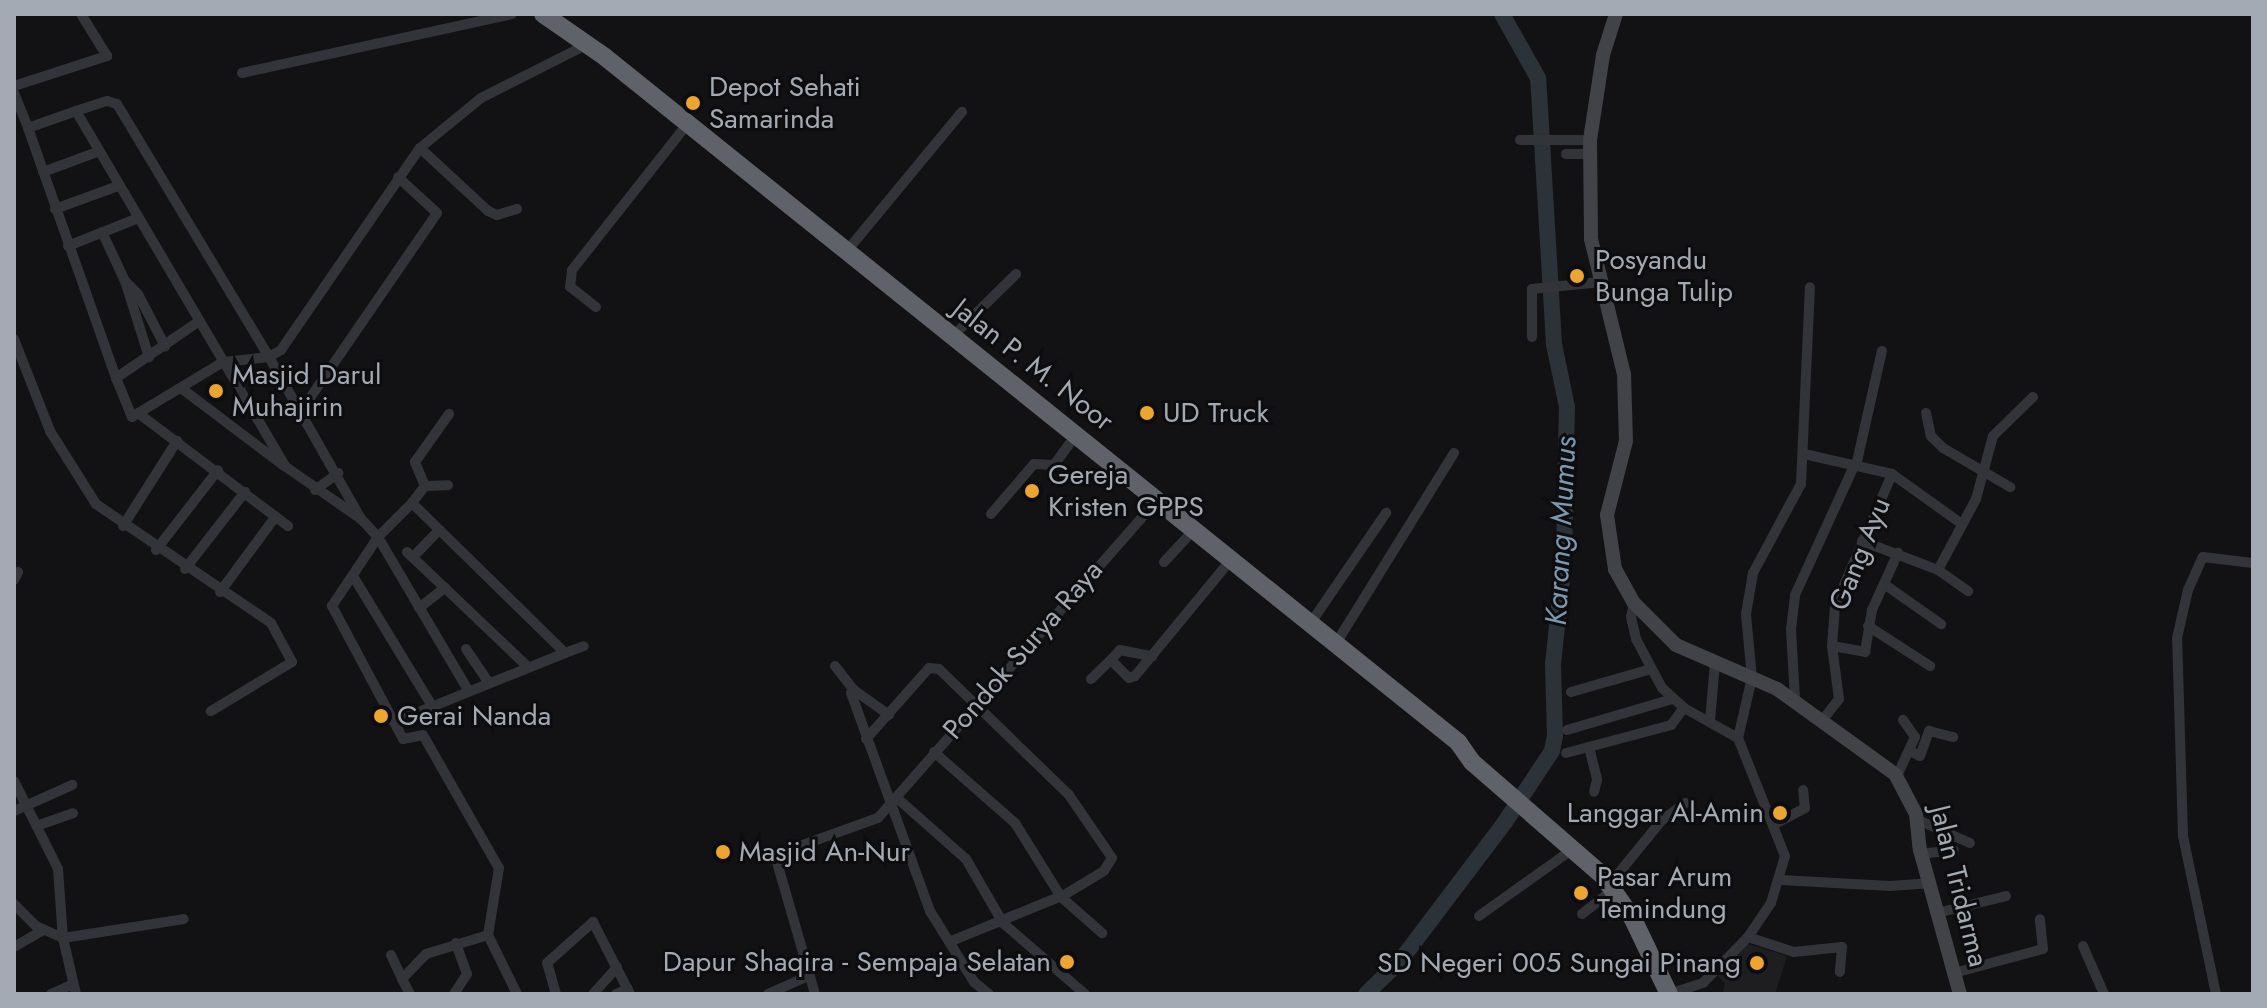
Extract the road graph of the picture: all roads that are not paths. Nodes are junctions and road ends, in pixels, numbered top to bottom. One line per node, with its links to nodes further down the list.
1 (81, 14): 7 (street)
2 (512, 14): 6 (street)
3 (543, 14): 5 (highway, Jalan P. M. Noor)
4 (1614, 14): 15 (street)
5 (587, 48): 12 (highway, Jalan P. M. Noor); 14 (highway, Jalan P. M. Noor); 16 (street)
6 (242, 73)
7 (14, 86)
8 (14, 93): 11 (street)
9 (76, 111): 11 (street); 17 (street); 39 (street)
10 (962, 112): 27 (street)
11 (28, 128): 19 (street)
12 (681, 132): 14 (highway, Jalan P. M. Noor); 32 (street)
13 (1523, 140): 15 (street)
14 (700, 142): 27 (highway, Jalan P. M. Noor); 36 (highway, Jalan P. M. Noor)
15 (1590, 147): 18 (street); 30 (street)
16 (420, 148): 20 (street); 23 (street)
17 (97, 152): 19 (street); 21 (street)
18 (1566, 154)
19 (43, 172): 22 (street)
20 (398, 177): 39 (street); 45 (street)
21 (118, 186): 22 (street); 24 (street)
22 (55, 209): 26 (street)
23 (517, 209)
24 (136, 219): 25 (street); 33 (street)
25 (102, 232): 26 (street); 29 (street)
26 (68, 246): 42 (street)
27 (845, 253): 36 (highway, Jalan P. M. Noor)
28 (1016, 274): 36 (street)
29 (125, 281): 37 (street); 40 (street)
30 (1601, 282): 34 (street); 90 (street)
31 (1810, 287): 52 (street)
32 (596, 307)
33 (198, 322): 37 (street); 41 (street)
34 (1532, 337)
35 (14, 339): 71 (street)
36 (952, 342): 50 (highway, Jalan P. M. Noor); 65 (highway, Jalan P. M. Noor)
37 (165, 346): 40 (street)
38 (1882, 351): 53 (street)
39 (275, 354): 41 (street); 45 (street)
40 (149, 357): 42 (street)
41 (223, 362): 43 (street); 54 (street)
42 (116, 378): 46 (street)
43 (181, 388): 46 (street); 54 (street)
44 (2033, 397): 56 (street)
45 (308, 404): 57 (street)
46 (138, 413): 49 (street)
47 (1926, 413): 56 (street)
48 (449, 414): 60 (street)
49 (177, 441): 55 (street); 71 (street)
50 (1069, 444): 65 (highway, Jalan P. M. Noor); 67 (street)
51 (1454, 453): 94 (street)
52 (1804, 454): 53 (street); 106 (street)
53 (1855, 466): 58 (street); 112 (street)
54 (286, 467): 62 (street)
55 (218, 470): 63 (street); 77 (street)
56 (1983, 471): 61 (street); 70 (street)
57 (338, 473): 62 (street); 69 (street)
58 (1892, 474): 70 (street); 76 (street, Gang Ayu)
59 (448, 485): 60 (street)
60 (425, 486): 64 (street)
61 (2010, 487)
62 (315, 490): 69 (street)
63 (245, 492): 68 (street); 82 (street)
64 (412, 503): 73 (street); 74 (street)
65 (1153, 504): 75 (highway, Jalan P. M. Noor); 92 (highway, Jalan P. M. Noor); 113 (street, Pondok Surya Raya)
66 (1386, 513): 92 (street)
67 (991, 514)
68 (276, 516): 72 (street); 88 (street)
69 (361, 519): 74 (street)
70 (1959, 522): 83 (street)
71 (123, 526): 77 (street)
72 (288, 526)
73 (439, 530): 86 (street); 98 (street)
74 (383, 532): 84 (street); 89 (street)
75 (1186, 538): 79 (street); 81 (highway, Jalan P. M. Noor)
76 (1862, 541): 78 (street); 96 (street, Gang Ayu)
77 (156, 550): 82 (street)
78 (1898, 553): 83 (street); 85 (street)
79 (1164, 562)
80 (2253, 563): 193 (street)
81 (1224, 568): 92 (highway, Jalan P. M. Noor); 99 (street)
82 (185, 569): 88 (street)
83 (1938, 570): 87 (street)
84 (353, 576): 114 (street); 120 (street)
85 (1884, 584): 91 (street); 93 (street)
86 (445, 588): 89 (street); 102 (street)
87 (1968, 591)
88 (220, 592): 116 (street)
89 (426, 602): 108 (street)
90 (1630, 613): 101 (street); 105 (street)
91 (1941, 624)
92 (1306, 626): 94 (highway, Jalan P. M. Noor); 130 (highway, Jalan P. M. Noor)
93 (1868, 626): 96 (street); 104 (street)
94 (1335, 645): 130 (highway, Jalan P. M. Noor)
95 (584, 646): 98 (street)
96 (1832, 646): 121 (street, Gang Ayu)
97 (466, 649): 108 (street)
98 (565, 653): 102 (street)
99 (1152, 656): 100 (street); 100 (street)
100 (1111, 660): 107 (street)
101 (1715, 663): 106 (street); 119 (street)
102 (527, 666): 108 (street)
103 (835, 666): 109 (street)
104 (1930, 666)
105 (1651, 669): 110 (street); 111 (street)
106 (1752, 678): 112 (street); 124 (street)
107 (1091, 679)
108 (480, 686): 114 (street)
109 (854, 690): 117 (street); 125 (street)
110 (1571, 692)
111 (1672, 699): 115 (street); 122 (street)
112 (1795, 699): 121 (street)
113 (974, 705): 117 (street); 128 (street, Pondok Surya Raya); 152 (street)
114 (432, 706): 120 (street)
115 (1684, 708): 119 (street); 126 (street)
116 (211, 711)
117 (889, 715): 125 (street)
118 (1903, 720): 127 (street)
119 (1710, 721): 124 (street)
120 (394, 722): 162 (street)
121 (1821, 722): 131 (street)
122 (1567, 730)
123 (1953, 737): 127 (street)
124 (1738, 738): 142 (street)
125 (866, 739): 136 (street)
126 (1589, 747): 129 (street); 135 (street)
127 (1910, 751): 131 (street)
128 (934, 752): 136 (street, Pondok Surya Raya); 152 (street)
129 (1566, 753)
130 (1472, 762): 145 (highway, Jalan P. M. Noor)
131 (1897, 776): 141 (street, Jalan Tridarma)
132 (14, 781): 137 (street)
133 (72, 785): 137 (street)
134 (1803, 790): 142 (street)
135 (1594, 792)
136 (894, 800): 159 (street); 165 (street); 173 (street, Pondok Surya Raya)
137 (29, 803): 139 (street); 143 (street)
138 (1685, 803): 150 (street)
139 (14, 811)
140 (73, 813): 143 (street)
141 (1916, 819): 144 (street); 147 (street, Jalan Tridarma)
142 (1775, 824): 148 (street)
143 (39, 825): 164 (street)
144 (1970, 843)
145 (1573, 849): 150 (highway, Jalan P. M. Noor); 156 (street)
146 (1954, 850): 147 (street)
147 (1921, 854): 149 (street, Jalan Tridarma)
148 (1781, 880): 149 (street); 163 (street)
149 (1929, 883): 154 (street, Jalan Tridarma)
150 (1611, 888): 155 (street); 190 (highway, Jalan P. M. Noor)
151 (2006, 896): 154 (street)
152 (1061, 897): 159 (street); 161 (street)
153 (14, 904): 160 (street)
154 (1937, 913): 172 (street, Jalan Tridarma)
155 (1582, 914)
156 (1479, 916)
157 (184, 919): 164 (street)
158 (2040, 919): 172 (street)
159 (1003, 923): 165 (street); 189 (street)
160 (43, 930): 164 (street); 168 (street)
161 (1102, 933)
162 (488, 935): 166 (street); 181 (street)
163 (1748, 937): 171 (street); 190 (street)
164 (63, 938): 176 (street)
165 (949, 942): 175 (street)
166 (456, 943): 174 (street); 180 (street)
167 (2083, 946): 192 (street)
168 (14, 947)
169 (391, 955): 174 (street)
170 (617, 967): 177 (street); 182 (street); 183 (street)
171 (1840, 972)
172 (1954, 973): 191 (street, Jalan Tridarma)
173 (808, 976): 185 (street); 186 (street)
174 (402, 979): 179 (street)
175 (974, 982): 187 (street); 188 (street)
176 (74, 989): 178 (street)
177 (629, 991): 184 (street)
178 (51, 994)
179 (410, 994)
180 (454, 994)
181 (517, 994)
182 (556, 994)
183 (593, 994)
184 (616, 994)
185 (768, 994)
186 (815, 994)
187 (981, 994)
188 (989, 994)
189 (1085, 994)
190 (1669, 994)
191 (1960, 994)
192 (2104, 994)
193 (2216, 994)

